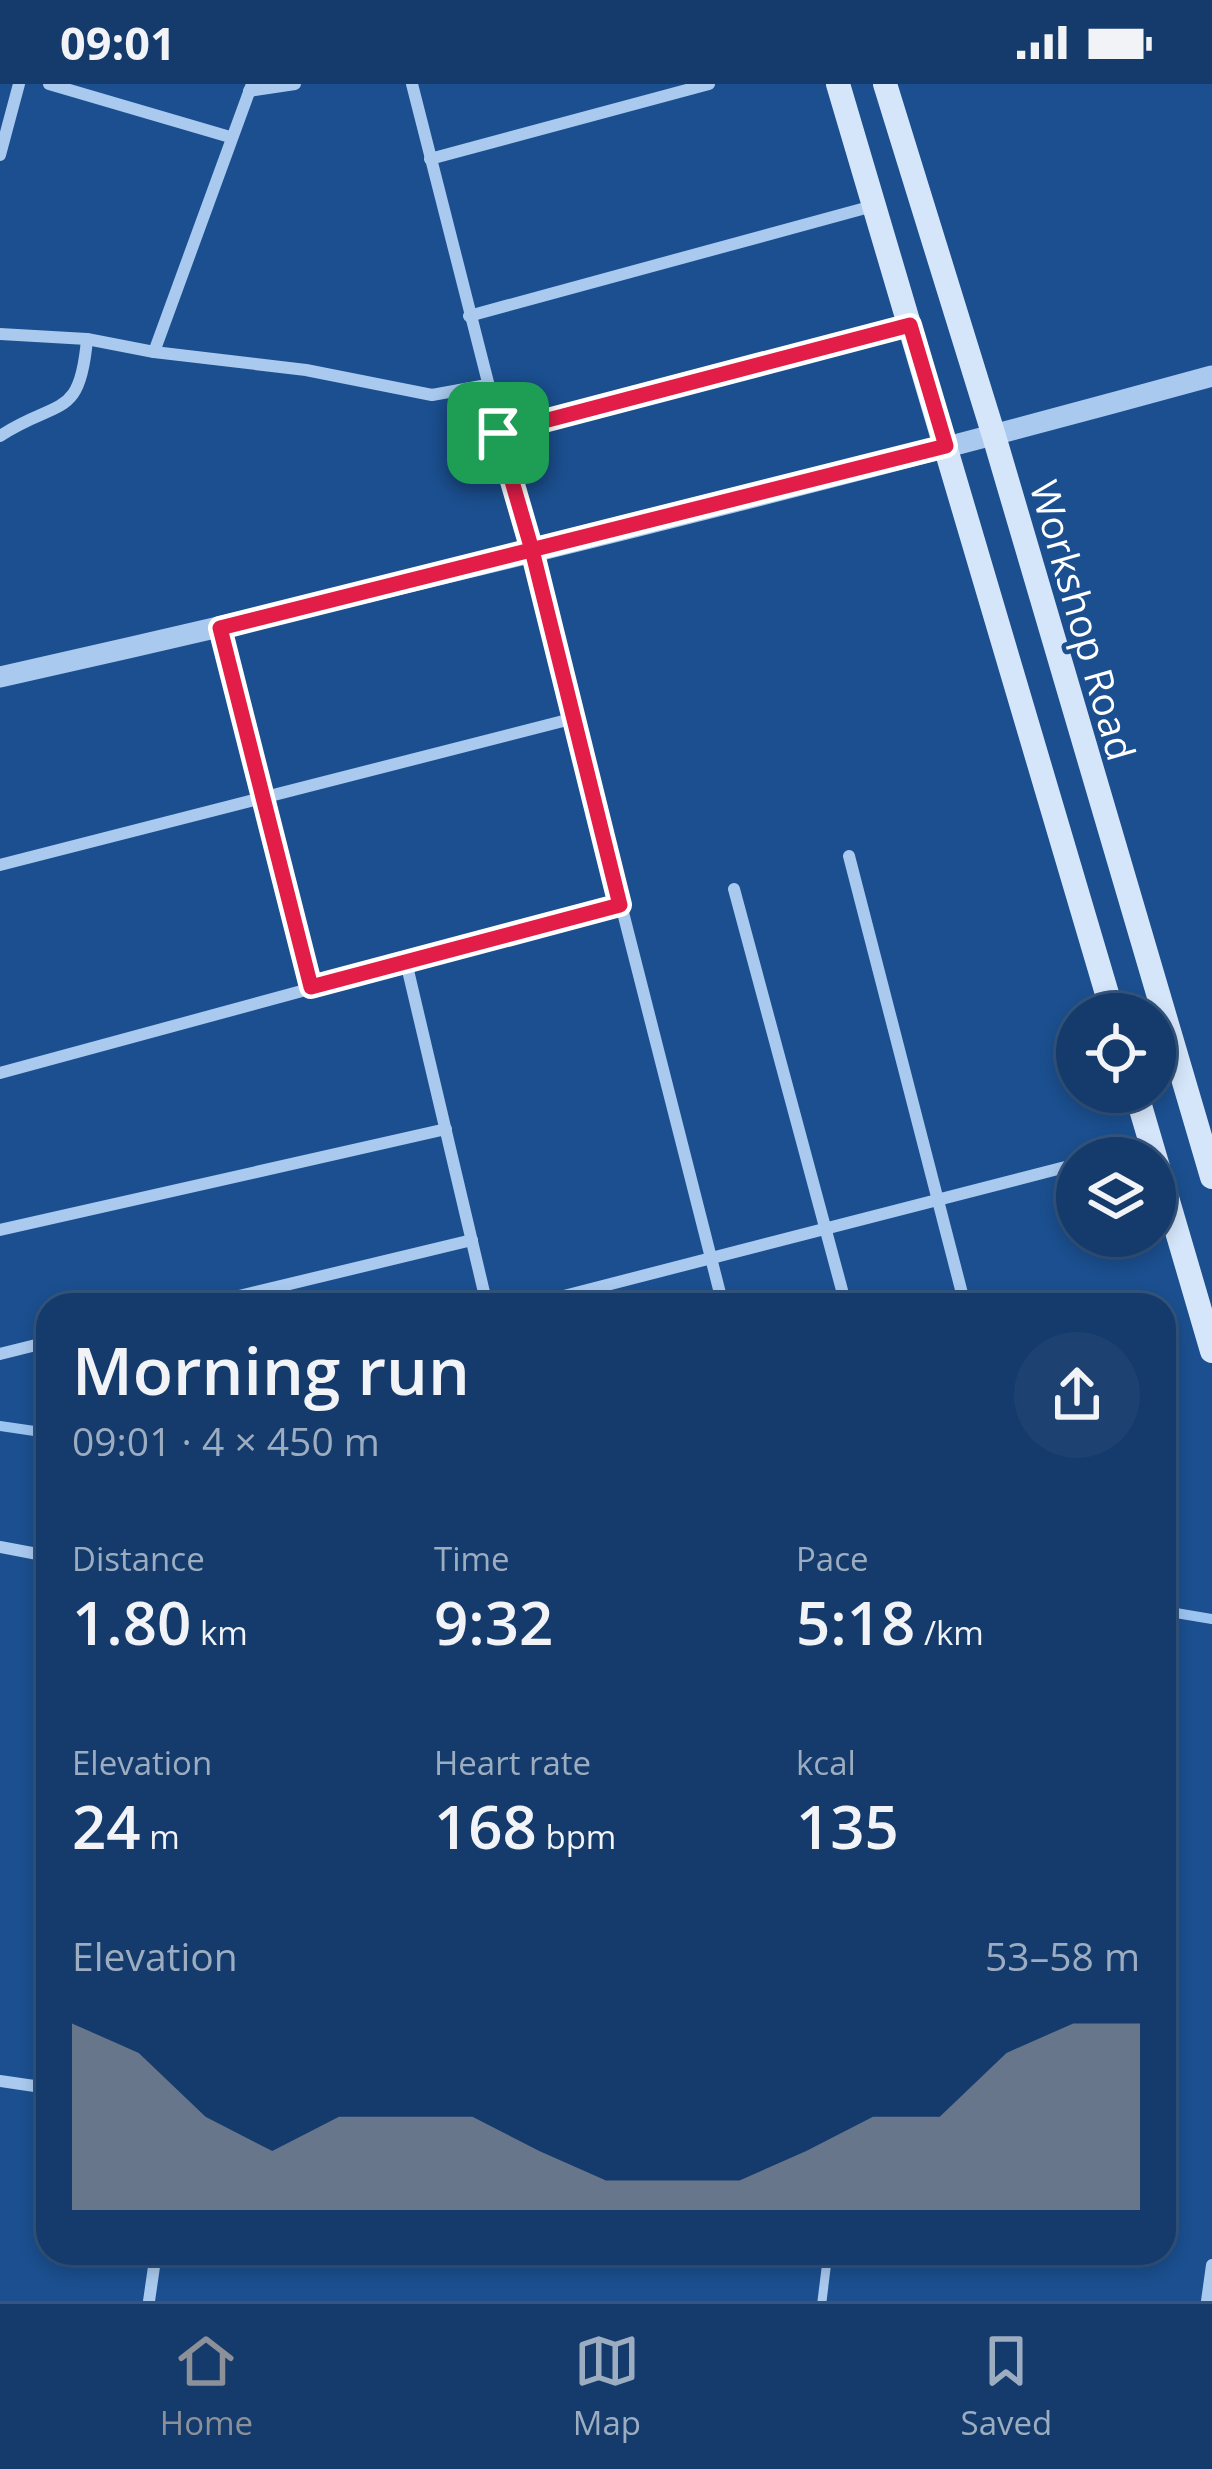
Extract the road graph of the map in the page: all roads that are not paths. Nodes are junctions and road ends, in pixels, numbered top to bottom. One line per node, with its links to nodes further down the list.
1 (19, 84): 10 (street)
2 (49, 84): 9 (street)
3 (295, 84): 8 (street)
4 (412, 84): 11 (street)
5 (710, 84): 11 (street)
6 (838, 84): 12 (main road, Workshop Road)
7 (885, 84): 22 (main road, Workshop Road)
8 (250, 88): 9 (street)
9 (230, 137): 17 (street)
10 (0, 155)
11 (430, 158): 13 (street)
12 (874, 206): 13 (street); 14 (main road, Workshop Road)
13 (469, 316): 19 (street)
14 (910, 325): 20 (street); 23 (main road, Workshop Road)
15 (0, 334): 16 (street)
16 (87, 340): 17 (street); 21 (street)
17 (154, 352): 19 (street)
18 (1212, 376): 22 (street)
19 (488, 385): 20 (street)
20 (498, 433): 24 (street)
21 (0, 436)
22 (994, 436): 23 (street); 39 (main road, Workshop Road)
23 (946, 446): 24 (street); 35 (main road, Workshop Road)
24 (532, 550): 25 (street); 27 (street)
25 (220, 628): 26 (street); 28 (street)
26 (0, 677)
27 (572, 719): 28 (street); 32 (street)
28 (264, 798): 30 (street); 34 (street)
29 (849, 856): 40 (street)
30 (0, 865)
31 (734, 889): 42 (street)
32 (620, 905): 33 (street); 45 (street)
33 (406, 962): 34 (street); 37 (street)
34 (311, 987): 36 (street)
35 (1108, 993)
36 (0, 1073)
37 (446, 1129): 43 (street); 44 (street)
38 (1056, 1169): 40 (street)
39 (1212, 1177)
40 (938, 1200): 42 (street); 51 (street)
41 (1176, 1227): 53 (main road)
42 (826, 1229): 45 (street); 50 (street)
43 (0, 1230)
44 (472, 1240): 46 (street); 47 (street)
45 (711, 1258): 48 (street); 49 (street)
46 (252, 1293)
47 (485, 1293)
48 (575, 1293)
49 (720, 1293)
50 (843, 1293)
51 (962, 1293)
52 (36, 1345): 54 (street)
53 (1212, 1351)
54 (0, 1354)
55 (0, 1546): 56 (street)
56 (36, 1554)
57 (0, 2081): 58 (street)
58 (36, 2086)
59 (154, 2265): 62 (street)
60 (826, 2265): 63 (lane)
61 (1212, 2265): 64 (street)
62 (148, 2301)
63 (821, 2301)
64 (1207, 2301)

